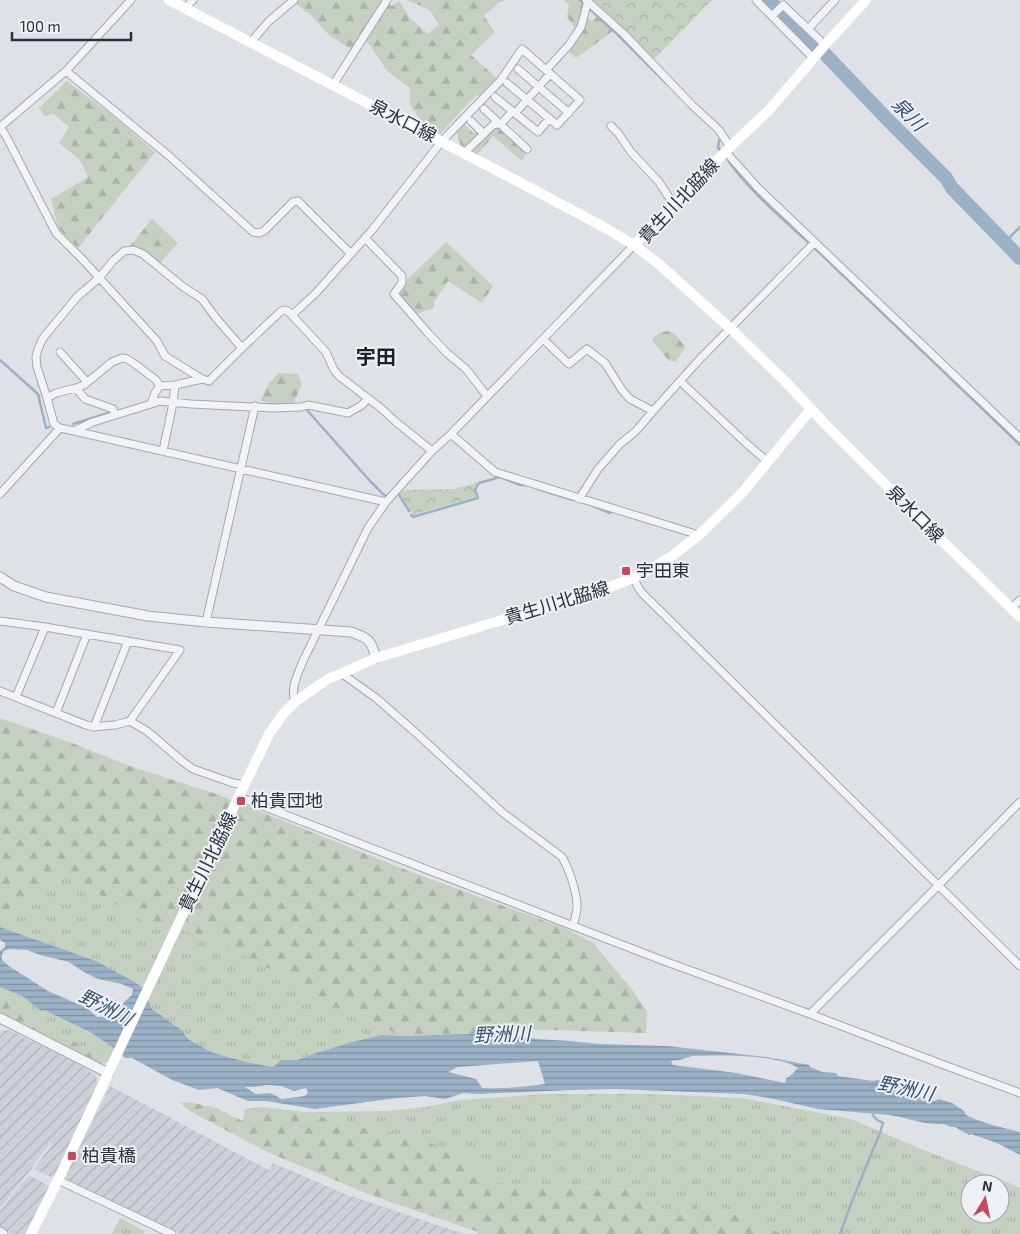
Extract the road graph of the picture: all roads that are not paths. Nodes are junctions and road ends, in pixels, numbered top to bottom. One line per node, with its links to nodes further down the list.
1 (132, 0): 17 (street)
2 (170, 0): 10 (main road, 泉水口線)
3 (192, 0): 10 (street)
4 (294, 0): 13 (street)
5 (387, 0): 20 (street)
6 (756, 0): 11 (street)
7 (835, 0): 12 (street)
8 (865, 0): 14 (main road, 貴生川北脇線)
9 (587, 1): 18 (street); 35 (street)
10 (185, 8): 13 (main road, 泉水口線)
11 (772, 16): 12 (street); 15 (street)
12 (808, 29): 14 (street)
13 (251, 42): 20 (main road, 泉水口線)
14 (825, 45): 15 (main road, 貴生川北脇線)
15 (814, 59): 35 (main road, 貴生川北脇線)
16 (518, 69): 21 (street)
17 (66, 71): 31 (street); 41 (street)
18 (548, 72): 21 (street); 26 (street); 33 (street)
19 (507, 83): 23 (street)
20 (333, 85): 33 (main road, 泉水口線)
21 (538, 87): 23 (street); 26 (street)
22 (495, 97): 25 (street)
23 (527, 100): 25 (street); 27 (street)
24 (484, 109): 29 (street)
25 (514, 112): 27 (street); 29 (street)
26 (569, 112): 27 (street)
27 (549, 119)
28 (471, 121): 32 (street)
29 (500, 124): 32 (street); 34 (street)
30 (611, 126): 37 (street)
31 (0, 127): 42 (street)
32 (484, 134): 36 (street)
33 (442, 141): 36 (main road, 泉水口線); 38 (street)
34 (527, 149)
35 (728, 149): 37 (main road, 貴生川北脇線); 39 (street)
36 (464, 153): 40 (main road, 泉水口線)
37 (674, 204): 40 (main road, 貴生川北脇線)
38 (365, 238): 41 (street); 54 (street)
39 (815, 242): 44 (street); 66 (street)
40 (634, 245): 44 (main road, 貴生川北脇線); 45 (street)
41 (351, 254): 43 (street)
42 (99, 278): 46 (street); 48 (street); 55 (street)
43 (292, 314): 46 (street); 56 (street)
44 (730, 329): 49 (street); 60 (main road, 貴生川北脇線)
45 (543, 339): 54 (street); 61 (street)
46 (242, 348): 48 (street)
47 (60, 352): 50 (street)
48 (202, 378): 51 (street)
49 (680, 381): 61 (street); 69 (street)
50 (87, 382): 52 (street); 53 (street)
51 (175, 385): 52 (street); 57 (street)
52 (160, 386): 58 (street)
53 (76, 388): 55 (street); 62 (street)
54 (487, 396): 65 (street)
55 (47, 398): 63 (street)
56 (368, 398): 59 (street); 68 (street)
57 (173, 403): 58 (street); 59 (street); 67 (street)
58 (151, 404): 62 (street)
59 (255, 406): 70 (street)
60 (811, 409): 69 (main road, 貴生川北脇線); 78 (main road, 泉水口線)
61 (653, 411): 72 (street)
62 (115, 415): 64 (street)
63 (60, 428): 64 (street); 71 (street)
64 (74, 431): 67 (street)
65 (451, 434): 68 (street); 72 (street)
66 (1020, 438)
67 (163, 451): 70 (street)
68 (432, 451): 73 (street)
69 (768, 462): 74 (main road, 貴生川北脇線)
70 (241, 469): 73 (street); 80 (street)
71 (0, 494)
72 (579, 498): 74 (street)
73 (386, 502): 83 (street)
74 (699, 535): 76 (main road, 貴生川北脇線)
75 (0, 577): 80 (street)
76 (634, 578): 86 (main road, 貴生川北脇線); 97 (street)
77 (1020, 600): 78 (street)
78 (1011, 608): 79 (main road, 泉水口線)
79 (1020, 617)
80 (206, 622): 83 (street)
81 (1, 623): 82 (street)
82 (45, 627): 84 (street); 89 (street)
83 (318, 630): 86 (street); 90 (street)
84 (87, 634): 85 (street); 91 (street)
85 (128, 641): 92 (street); 93 (street)
86 (376, 658): 87 (main road, 貴生川北脇線)
87 (341, 673): 90 (main road, 貴生川北脇線); 98 (street)
88 (0, 691): 89 (street)
89 (16, 697): 91 (street)
90 (295, 702): 94 (main road, 貴生川北脇線)
91 (56, 713): 93 (street)
92 (130, 721): 93 (street); 94 (street)
93 (94, 727)
94 (245, 785): 95 (main road, 貴生川北脇線)
95 (239, 797): 98 (street); 102 (main road, 貴生川北脇線)
96 (1020, 802): 97 (street)
97 (938, 885): 99 (street); 100 (street)
98 (573, 925): 100 (street)
99 (1020, 966)
100 (810, 1014): 103 (street)
101 (0, 1018): 102 (street)
102 (110, 1069): 104 (main road, 貴生川北脇線)
103 (1020, 1093)
104 (58, 1180): 105 (main road, 貴生川北脇線); 106 (street)
105 (31, 1234)
106 (172, 1234)

